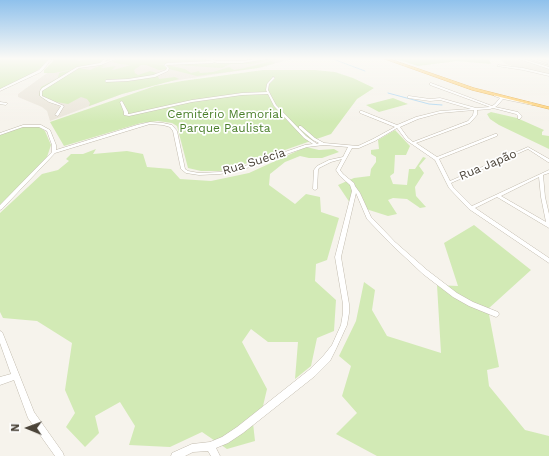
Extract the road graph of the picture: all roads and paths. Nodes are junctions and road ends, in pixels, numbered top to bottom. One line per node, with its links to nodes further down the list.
1 (23, 79): 9 (street)
2 (58, 79): 23 (street)
3 (133, 79): 7 (street)
4 (273, 79): 10 (street)
5 (446, 79): 12 (highway)
6 (450, 79): 20 (highway)
7 (106, 81)
8 (431, 84): 19 (street)
9 (0, 90)
10 (268, 93): 14 (street); 15 (street)
11 (410, 96): 21 (street)
12 (495, 96): 13 (street); 18 (highway)
13 (502, 98): 18 (street); 19 (street)
14 (120, 102)
15 (274, 102): 29 (street); 30 (street)
16 (0, 103): 17 (street)
17 (6, 104)
18 (532, 104): 20 (highway)
19 (493, 107): 21 (street); 24 (street)
20 (549, 108)
21 (476, 109): 25 (street); 28 (street)
22 (361, 112): 25 (street)
23 (57, 115)
24 (519, 118)
25 (398, 127): 28 (street); 31 (street)
26 (0, 134): 32 (street)
27 (496, 135): 34 (street)
28 (413, 143): 34 (street)
29 (315, 144): 30 (street, Rua Suécia); 32 (street, Rua Suécia)
30 (324, 144): 31 (street, Rua Suécia)
31 (350, 147): 33 (street)
32 (54, 152): 42 (street)
33 (343, 158): 39 (street); 40 (street)
34 (437, 159): 38 (street)
35 (549, 161): 38 (street, Rua Japão)
36 (549, 171): 37 (street)
37 (541, 175): 41 (street); 44 (street)
38 (448, 183): 43 (street)
39 (353, 187): 47 (street); 51 (street)
40 (315, 189)
41 (498, 196): 43 (street); 45 (street)
42 (0, 208)
43 (471, 208): 46 (street)
44 (547, 212): 45 (street)
45 (549, 226)
46 (549, 261)
47 (496, 314)
48 (0, 334): 49 (street)
49 (16, 376): 50 (street); 52 (street)
50 (0, 381)
51 (210, 446): 53 (street); 54 (street)
52 (60, 456)
53 (175, 456)
54 (216, 456)

